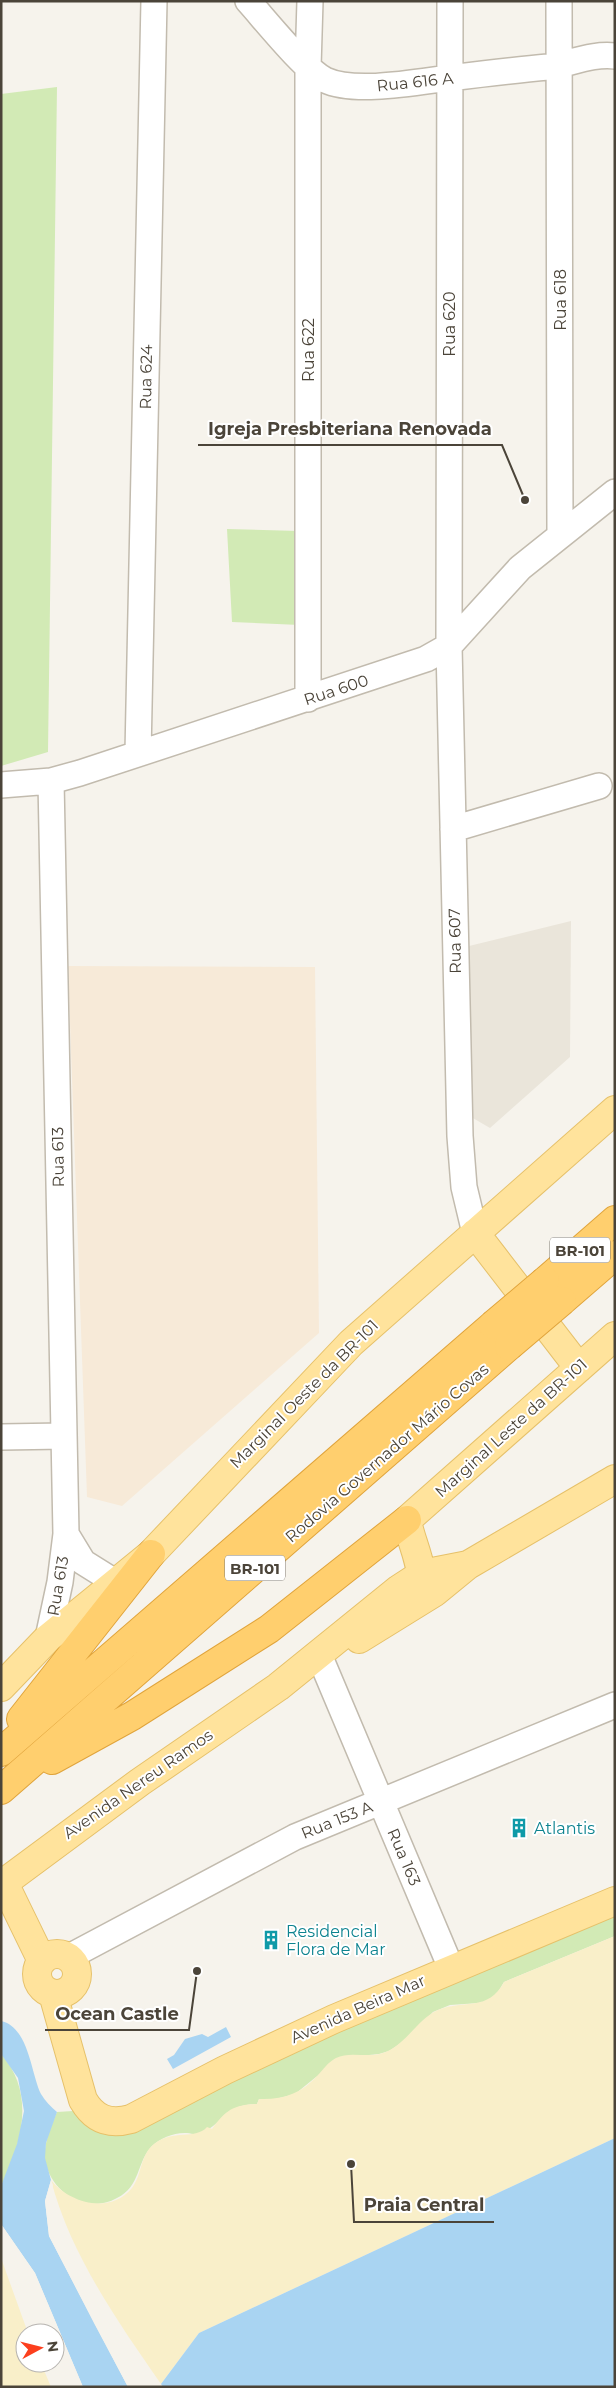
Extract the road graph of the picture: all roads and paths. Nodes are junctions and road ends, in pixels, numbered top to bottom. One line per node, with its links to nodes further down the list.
1 (154, 1): 14 (street, Rua 624)
2 (248, 1): 8 (street, Rua 616 A)
3 (310, 1): 8 (street, Rua 622)
4 (450, 1): 9 (street, Rua 620)
5 (559, 1): 7 (street, Rua 618)
6 (615, 56): 7 (street, Rua 616 A)
7 (559, 66): 9 (street, Rua 616 A); 11 (street, Rua 618)
8 (308, 67): 9 (street, Rua 616 A); 13 (street, Rua 622)
9 (450, 78): 12 (street, Rua 620)
10 (615, 492): 11 (street, Rua 600)
11 (560, 535): 12 (street, Rua 600)
12 (449, 646): 13 (street, Rua 600); 18 (street, Rua 607)
13 (308, 699): 14 (street, Rua 600)
14 (138, 753): 15 (street, Rua 600)
15 (51, 780): 16 (street, Rua 600); 27 (street, Rua 613)
16 (1, 785)
17 (599, 786): 18 (street)
18 (453, 829): 21 (street, Rua 607)
19 (615, 1110): 21 (main road, Marginal Oeste da BR-101)
20 (615, 1220): 23 (highway, Rodovia Governador Mário Covas / BR-101)
21 (476, 1233): 26 (main road); 32 (main road, Marginal Oeste da BR-101)
22 (615, 1255): 23 (highway, Rodovia Governador Mário Covas / BR-101)
23 (553, 1291): 24 (highway, Rodovia Governador Mário Covas / BR-101, bridge)
24 (501, 1336): 43 (highway, Rodovia Governador Mário Covas / BR-101); 44 (highway, Rodovia Governador Mário Covas / BR-101)
25 (615, 1336): 26 (main road, Marginal Leste da BR-101)
26 (579, 1368): 30 (main road, Marginal Leste da BR-101)
27 (64, 1436): 28 (street); 31 (street, Rua 613)
28 (1, 1437)
29 (615, 1479): 33 (main road, Avenida Nereu Ramos)
30 (407, 1520): 34 (main road); 44 (highway)
31 (66, 1534): 35 (street, Rua 613); 37 (street, Rua 613)
32 (151, 1554): 35 (main road, Marginal Oeste da BR-101); 42 (highway)
33 (468, 1565): 34 (main road, Avenida Nereu Ramos); 36 (main road, Avenida Nereu Ramos)
34 (422, 1574): 36 (main road); 40 (main road, Avenida Nereu Ramos)
35 (115, 1582): 37 (main road, Marginal Oeste da BR-101)
36 (402, 1613): 38 (main road, Avenida Nereu Ramos)
37 (48, 1638): 39 (main road, Marginal Oeste da BR-101)
38 (322, 1662): 40 (main road, Avenida Nereu Ramos); 45 (street, Rua 163)
39 (1, 1687)
40 (278, 1687): 46 (main road, Avenida Nereu Ramos)
41 (615, 1704): 45 (street, Rua 153 A)
42 (1, 1744)
43 (1, 1752)
44 (4, 1788)
45 (381, 1802): 48 (street, Rua 153 A); 49 (street, Rua 163)
46 (3, 1884): 48 (main road)
47 (615, 1900): 49 (main road, Avenida Beira Mar)
48 (55, 1959): 49 (main road, Avenida Beira Mar)
49 (451, 1968)

